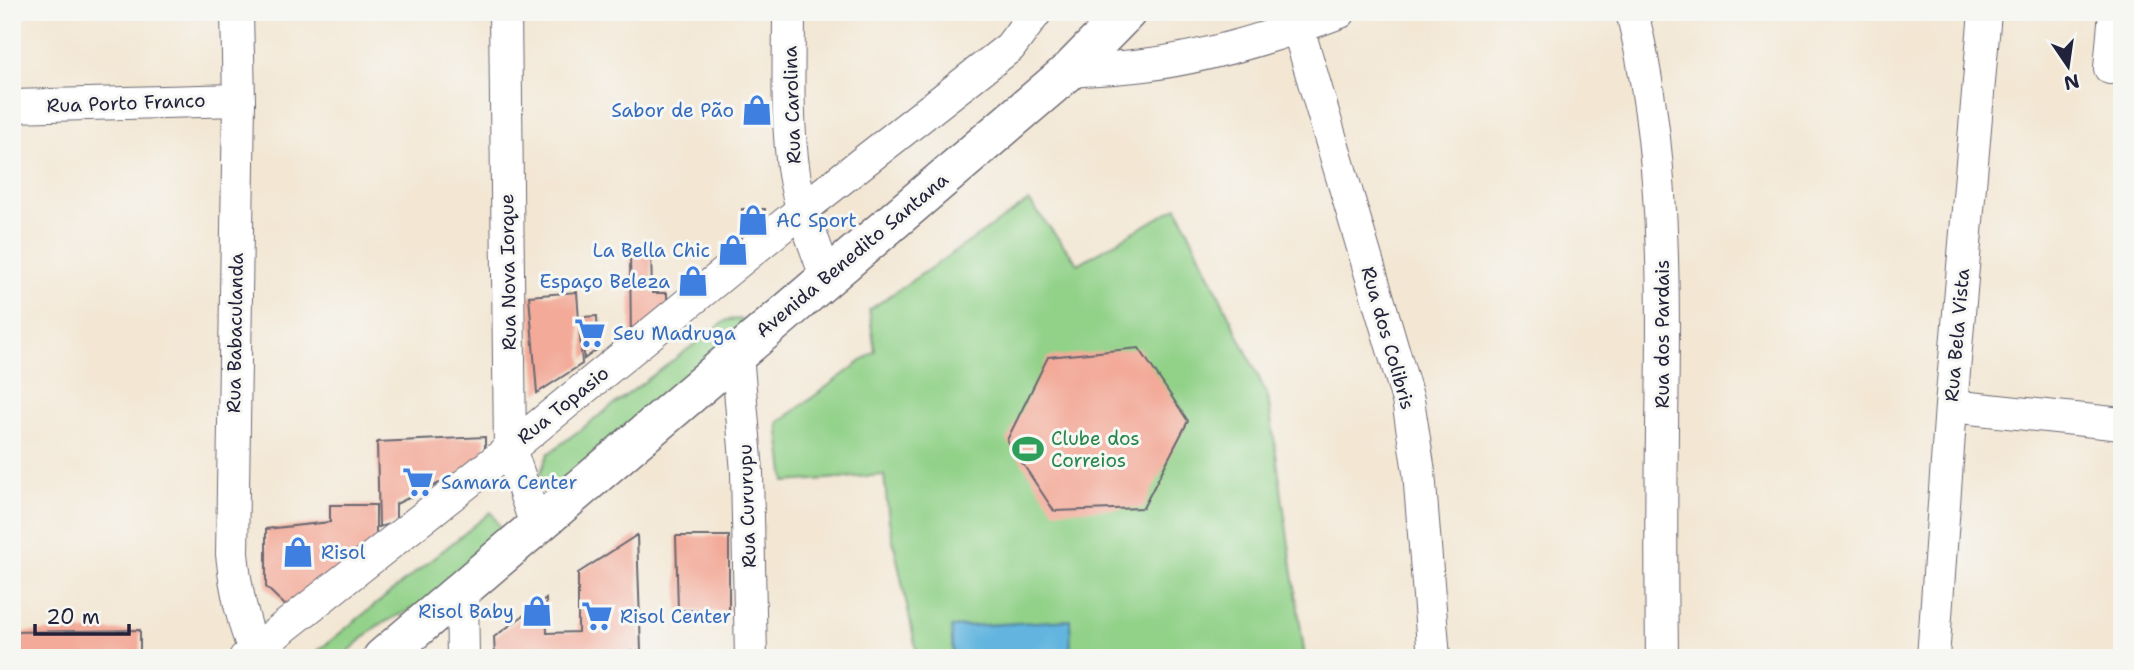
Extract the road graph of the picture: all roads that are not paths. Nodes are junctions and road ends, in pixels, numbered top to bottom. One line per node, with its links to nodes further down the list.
1 (237, 12): 13 (street, Rua Babaculanda)
2 (505, 12): 20 (street, Rua Nova Iorque)
3 (789, 12): 15 (street, Rua Carolina)
4 (1036, 12): 15 (street, Rua Topasio)
5 (1127, 12): 12 (main road, Avenida Benedito Santana)
6 (1340, 12): 10 (street)
7 (1632, 12): 28 (street, Rua dos Pardais)
8 (1985, 12): 18 (street, Rua Bela Vista)
9 (2115, 12): 11 (street)
10 (1298, 28): 12 (street); 27 (street, Rua dos Colibris)
11 (2110, 68)
12 (1069, 71): 16 (main road, Avenida Benedito Santana)
13 (239, 100): 14 (street, Rua Porto Franco); 23 (street, Rua Babaculanda)
14 (12, 106)
15 (803, 209): 16 (street, Rua Carolina); 20 (street, Rua Topasio)
16 (827, 277): 17 (main road, Avenida Benedito Santana)
17 (737, 354): 21 (main road, Avenida Benedito Santana); 26 (street, Rua Cururupu)
18 (1951, 407): 19 (street); 29 (street, Rua Bela Vista)
19 (2122, 424)
20 (510, 449): 21 (street, Rua Nova Iorque); 23 (street, Rua Topasio)
21 (537, 528): 22 (main road, Avenida Benedito Santana)
22 (462, 590): 24 (main road, Avenida Benedito Santana); 25 (street)
23 (249, 654)
24 (382, 658)
25 (463, 658)
26 (751, 658)
27 (1434, 658)
28 (1662, 658)
29 (1933, 658)

